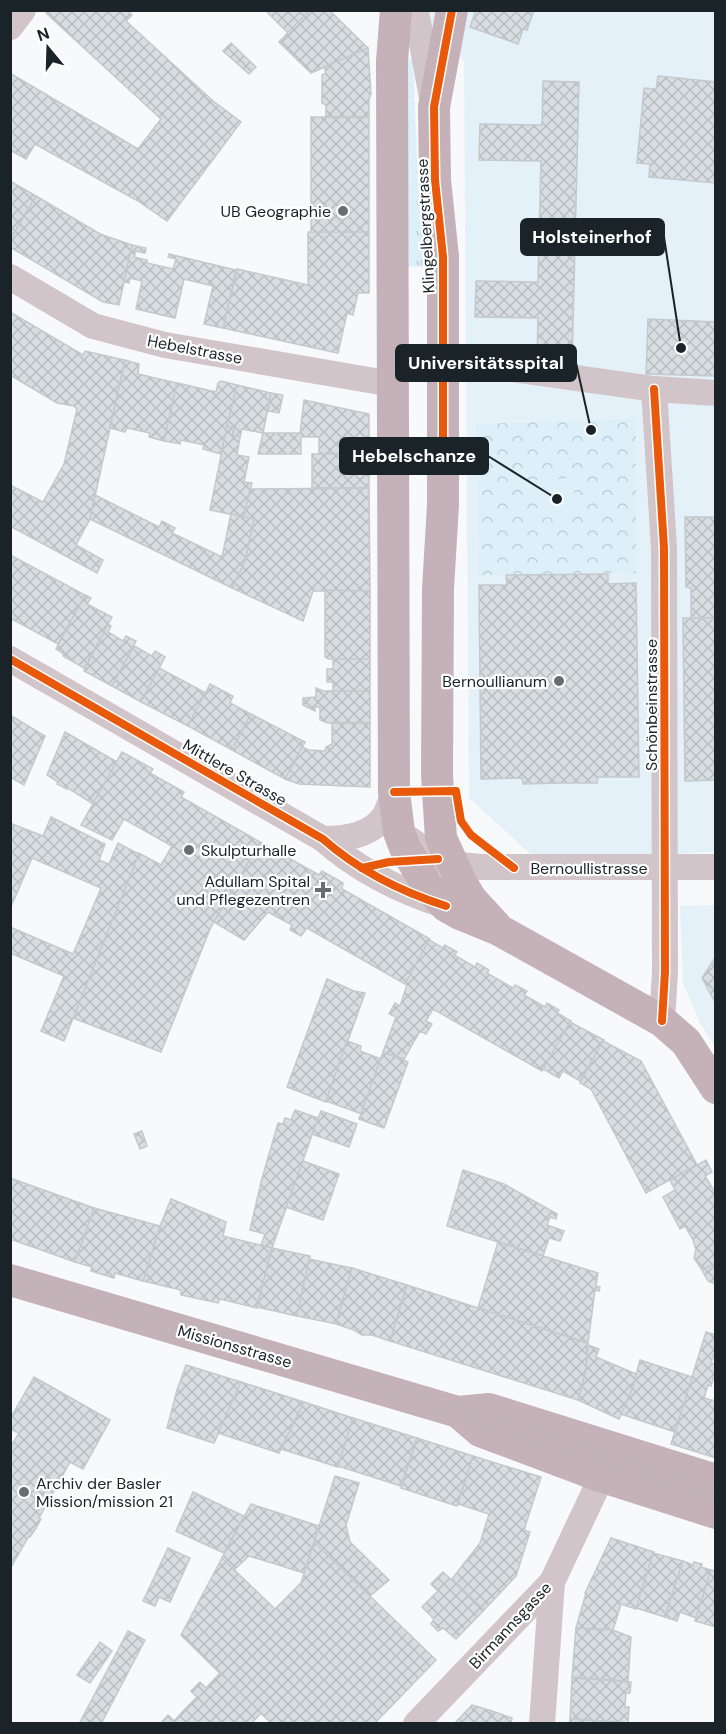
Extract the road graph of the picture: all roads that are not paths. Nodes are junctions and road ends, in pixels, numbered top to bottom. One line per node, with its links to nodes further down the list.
1 (23, 10): 5 (street)
2 (396, 10): 9 (main road, Klingelbergstrasse)
3 (414, 10): 6 (street, Klingelbergstrasse)
4 (452, 10): 6 (main road, Klingelbergstrasse)
5 (10, 27)
6 (434, 107): 8 (main road, Klingelbergstrasse)
7 (10, 277): 9 (street, Hebelstrasse)
8 (443, 368): 10 (street); 16 (main road, Klingelbergstrasse)
9 (392, 384): 13 (main road, Klingelbergstrasse)
10 (654, 389): 11 (street); 18 (street, Schönbeinstrasse)
11 (716, 393)
12 (10, 659): 15 (street, Mittlere Strasse)
13 (394, 792): 14 (main road, Klingelbergstrasse); 15 (street)
14 (399, 832): 16 (street, Bernoullistrasse); 19 (main road, Klingelbergstrasse)
15 (323, 839): 19 (street, Mittlere Strasse)
16 (452, 864): 18 (street, Bernoullistrasse); 20 (main road, Mittlere Strasse)
17 (716, 867): 18 (street, Bernoullistrasse)
18 (664, 868): 21 (street, Schönbeinstrasse)
19 (446, 906): 20 (main road, Mittlere Strasse)
20 (500, 930): 21 (main road, Mittlere Strasse)
21 (662, 1021): 22 (main road)
22 (716, 1088)
23 (10, 1280): 24 (main road, Missionsstrasse)
24 (458, 1412): 25 (main road, Missionsstrasse); 26 (main road, Missionsstrasse)
25 (612, 1447): 26 (street, Birmannsgasse); 27 (main road, Missionsstrasse)
26 (600, 1476): 28 (main road, Missionsstrasse); 29 (street, Birmannsgasse)
27 (716, 1480)
28 (716, 1513)
29 (552, 1582): 30 (street, Birmannsgasse); 31 (street)
30 (416, 1724)
31 (542, 1724)

